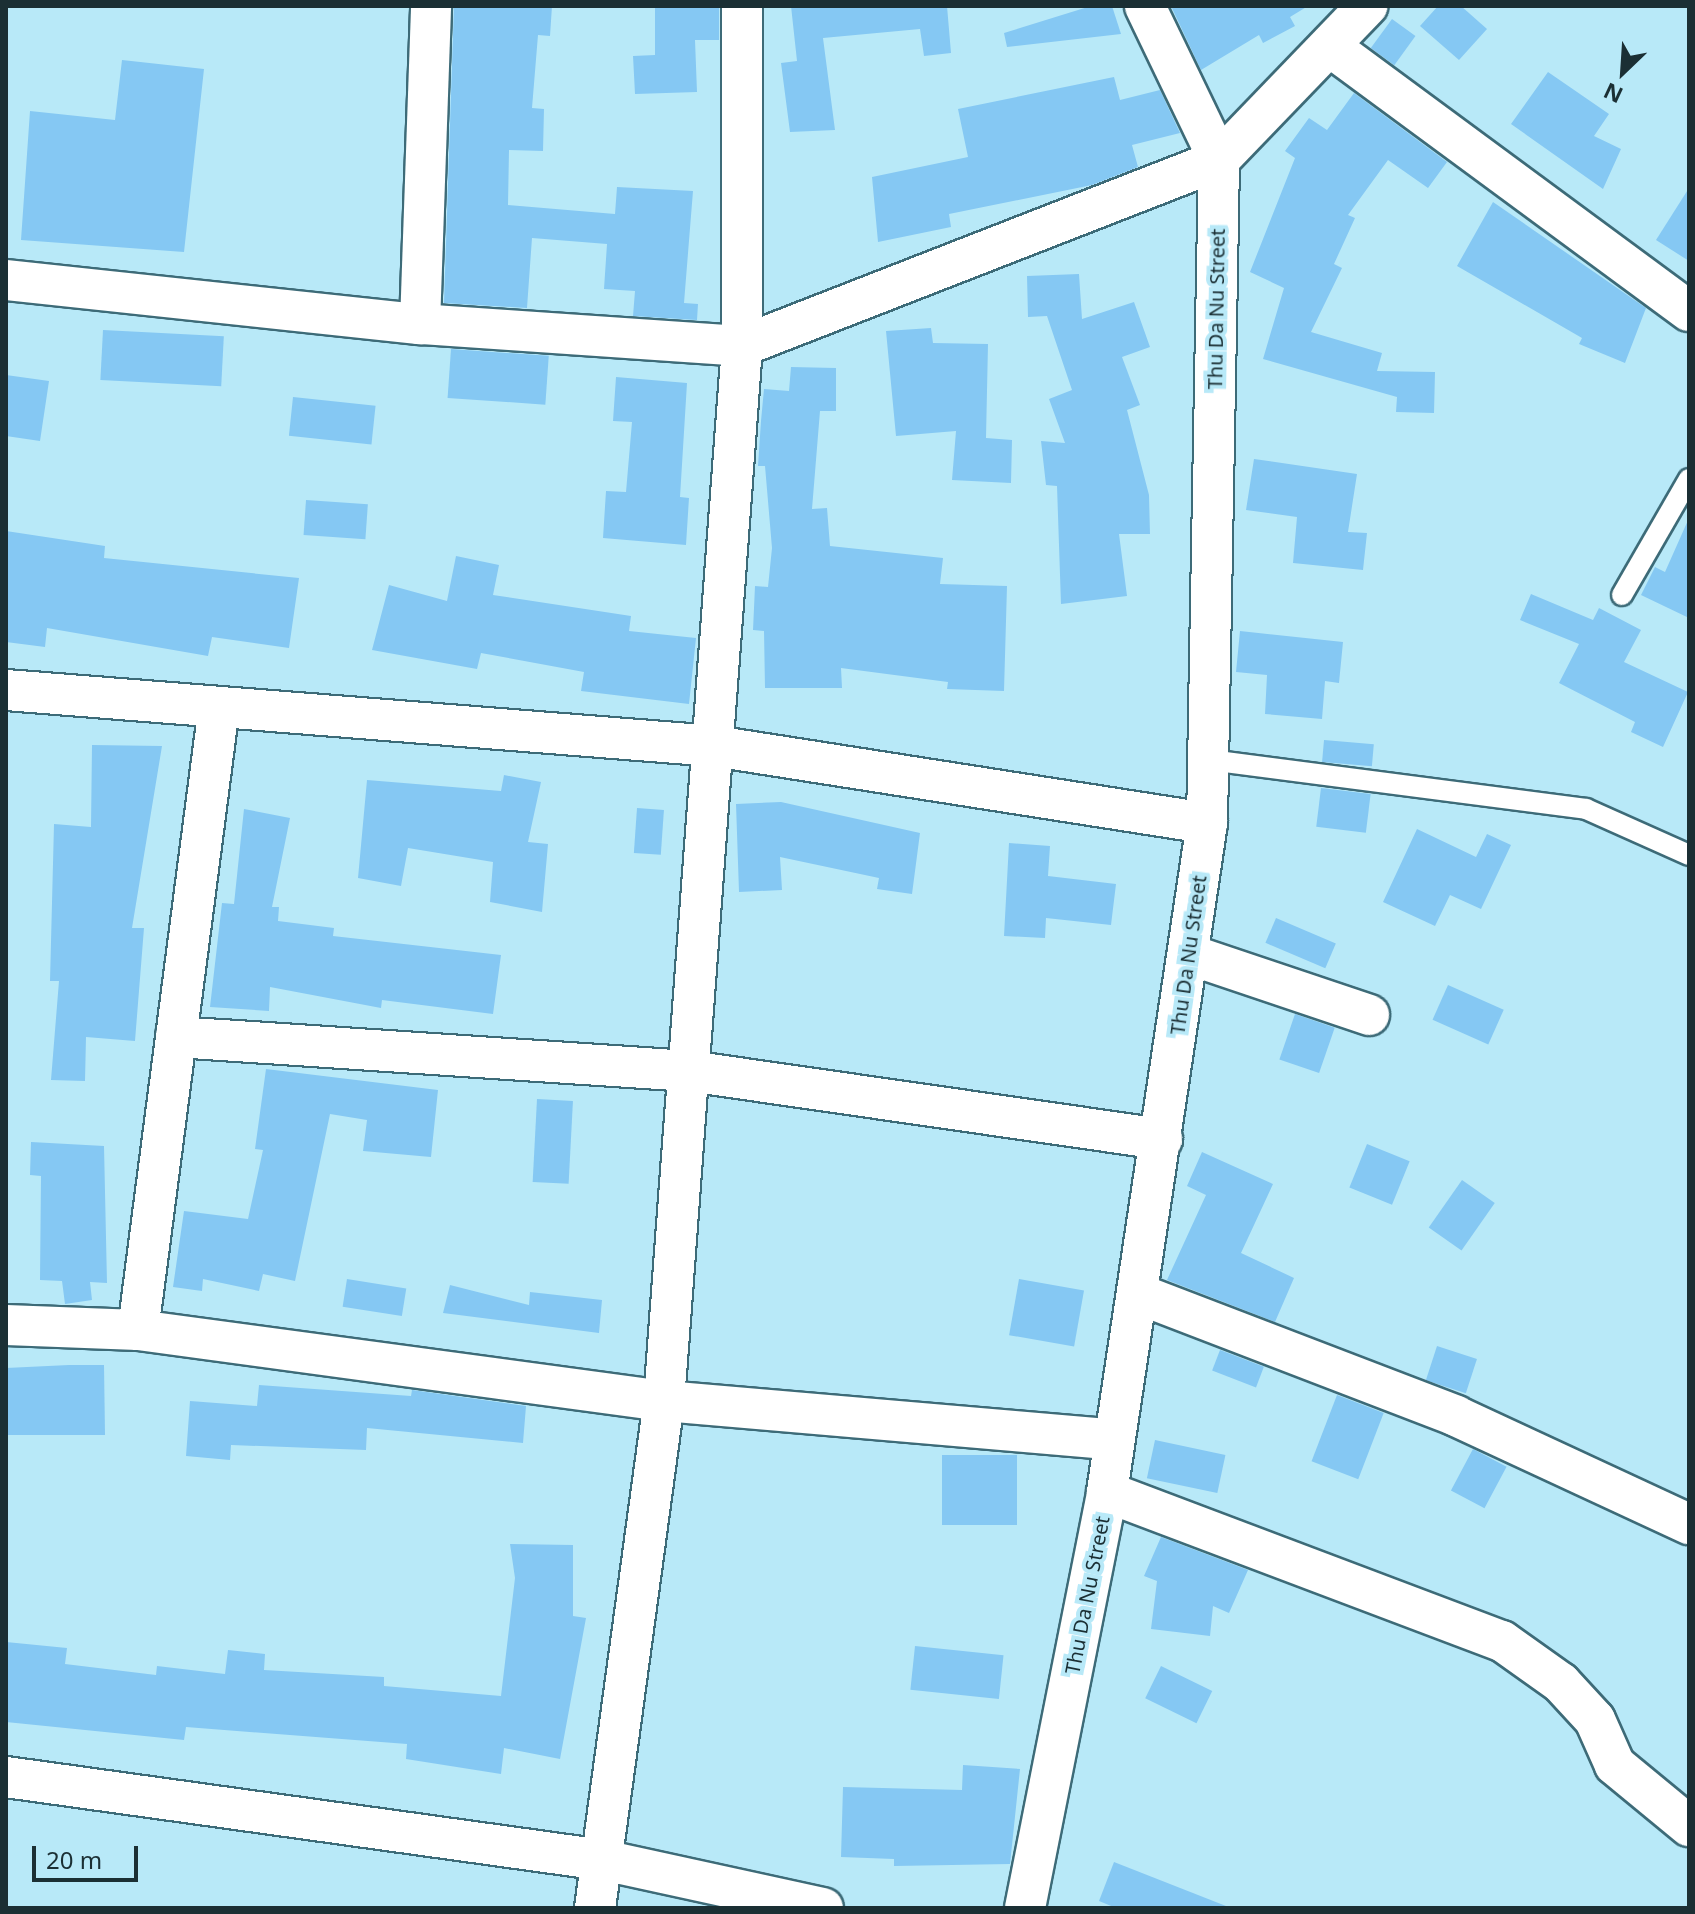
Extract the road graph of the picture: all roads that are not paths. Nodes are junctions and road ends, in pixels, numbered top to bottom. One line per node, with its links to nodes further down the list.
1 (431, 6): 9 (street)
2 (742, 6): 10 (street)
3 (1145, 6): 6 (street, Thu Da Nu Street)
4 (1367, 6): 5 (street)
5 (1332, 48): 6 (street); 8 (street)
6 (1219, 160): 10 (street); 16 (street, Thu Da Nu Street)
7 (6, 280): 9 (street)
8 (1689, 311)
9 (420, 324): 10 (street)
10 (742, 346): 15 (street)
11 (1689, 479): 12 (lane)
12 (1622, 595)
13 (6, 690): 14 (street)
14 (219, 707): 15 (street); 21 (street)
15 (714, 746): 17 (street); 22 (street)
16 (1210, 760): 17 (street, Thu Da Nu Street); 18 (lane)
17 (1207, 823): 19 (street, Thu Da Nu Street)
18 (1689, 855)
19 (1188, 954): 20 (street); 23 (street, Thu Da Nu Street)
20 (1369, 1015)
21 (176, 1037): 22 (street); 26 (street)
22 (689, 1071): 23 (street); 27 (street)
23 (1162, 1139): 24 (street, Thu Da Nu Street)
24 (1139, 1294): 28 (street, Thu Da Nu Street); 30 (street)
25 (6, 1325): 26 (street)
26 (138, 1330): 27 (street)
27 (664, 1401): 28 (street); 33 (street)
28 (1110, 1439): 29 (street, Thu Da Nu Street)
29 (1107, 1492): 32 (street); 36 (street, Thu Da Nu Street)
30 (1689, 1524)
31 (6, 1777): 33 (street)
32 (1689, 1826)
33 (603, 1860): 34 (street); 35 (street)
34 (595, 1908)
35 (823, 1908)
36 (1025, 1908)

